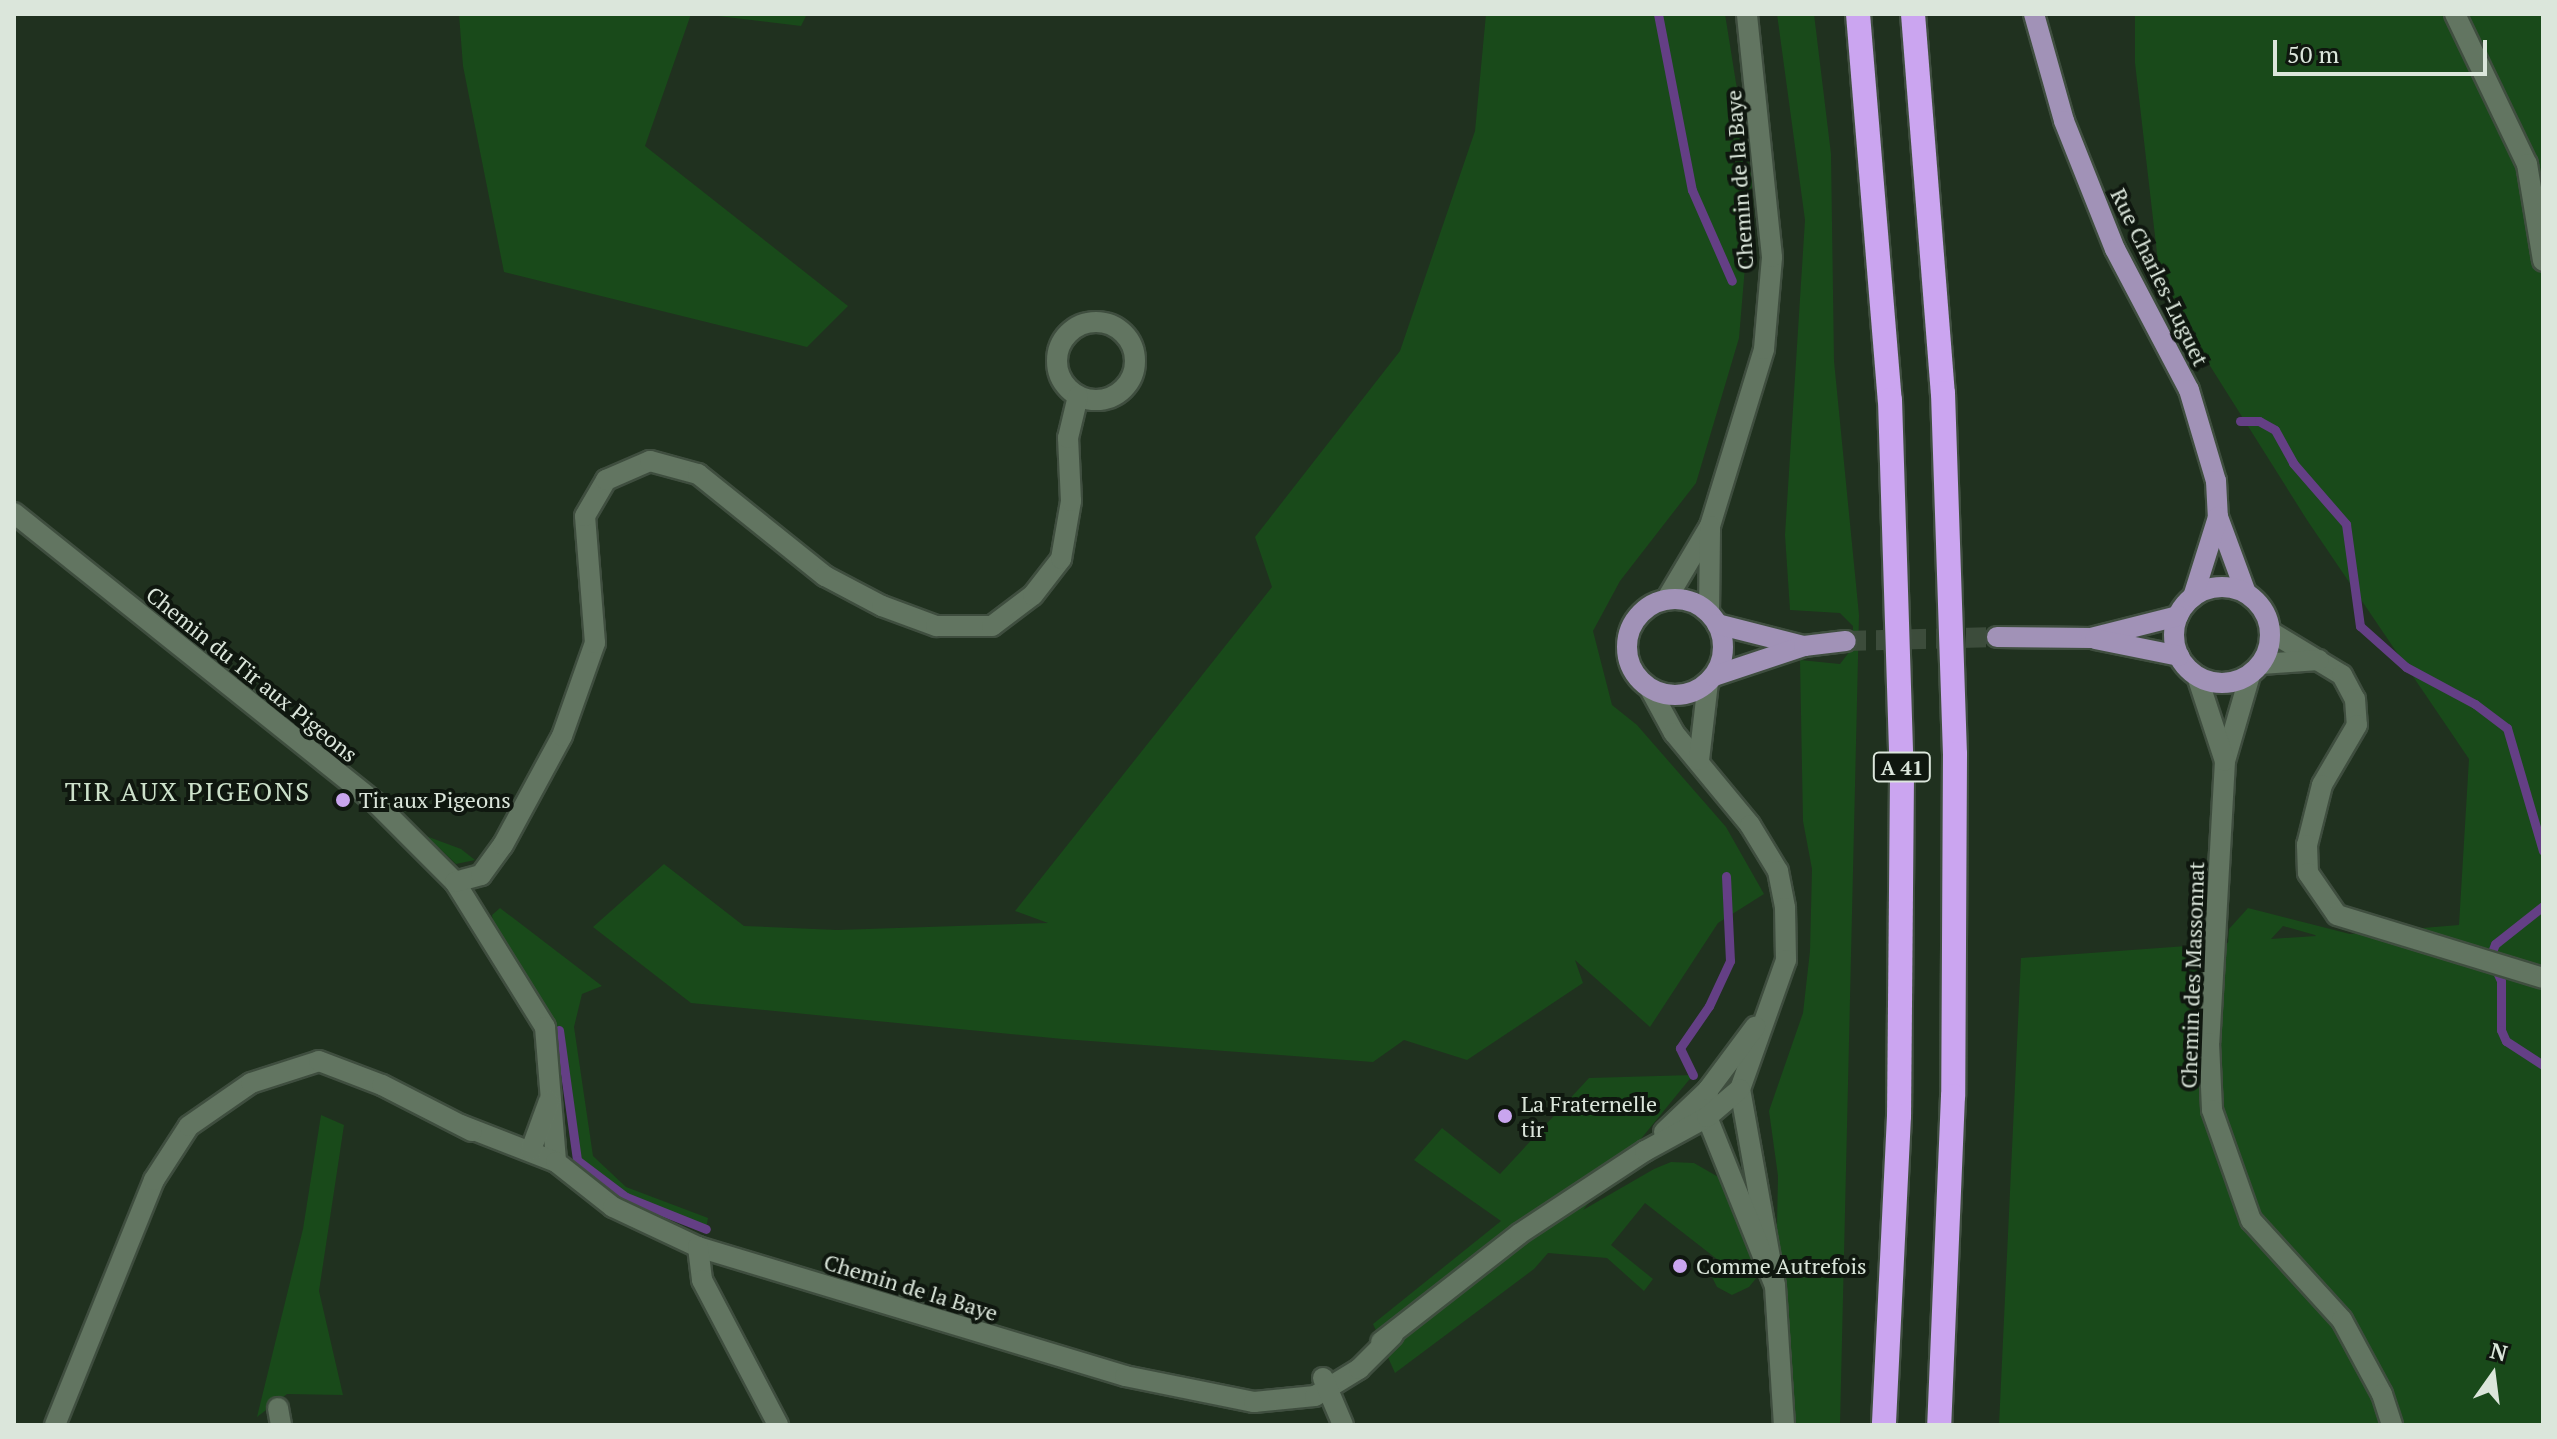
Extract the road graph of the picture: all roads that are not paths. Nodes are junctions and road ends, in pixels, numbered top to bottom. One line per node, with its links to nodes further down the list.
1 (1747, 14): 10 (street, Chemin de la Baye)
2 (1858, 14): 45 (highway, A 41)
3 (1913, 14): 46 (highway, A 41)
4 (2034, 14): 9 (main road, Rue Charles-Luguet)
5 (2455, 14): 6 (street)
6 (2543, 261)
7 (1078, 396): 29 (street)
8 (14, 513): 29 (street, Chemin du Tir aux Pigeons)
9 (2218, 517): 11 (main road, Rue Charles-Luguet); 12 (main road, Rue Charles-Luguet)
10 (1710, 526): 13 (street, Chemin de la Baye); 15 (street, Chemin de la Baye)
11 (2246, 593): 12 (main road); 16 (main road)
12 (2193, 597): 14 (main road)
13 (1666, 600): 15 (main road); 26 (main road)
14 (2178, 616): 18 (main road); 21 (main road)
15 (1713, 618): 20 (main road); 25 (main road)
16 (2271, 632): 22 (street); 23 (main road)
17 (1997, 637): 18 (main road)
18 (2091, 638): 21 (main road)
19 (1846, 641): 20 (main road)
20 (1804, 646): 25 (main road)
21 (2179, 656): 24 (main road)
22 (2319, 660): 23 (street); 30 (street)
23 (2256, 669): 24 (main road); 28 (street, Chemin des Massonnat)
24 (2197, 676): 28 (street, Chemin des Massonnat)
25 (1711, 679): 26 (main road); 27 (street)
26 (1650, 689): 27 (street)
27 (1699, 760): 31 (street)
28 (2225, 761): 47 (street, Chemin des Massonnat)
29 (455, 882): 36 (street, Chemin du Tir aux Pigeons)
30 (2543, 978)
31 (1770, 1007): 32 (street); 33 (street)
32 (1740, 1089): 34 (street); 38 (street)
33 (1708, 1090): 34 (street); 35 (street)
34 (1707, 1117): 35 (street); 38 (street)
35 (1645, 1151): 39 (street)
36 (542, 1160): 37 (street, Chemin de la Baye); 40 (street)
37 (706, 1249): 39 (street, Chemin de la Baye); 41 (street)
38 (1775, 1286): 44 (street)
39 (1319, 1387): 42 (street); 43 (street)
40 (55, 1425)
41 (778, 1425)
42 (1330, 1425)
43 (1343, 1425)
44 (1784, 1425)
45 (1884, 1425)
46 (1939, 1425)
47 (2392, 1425)

